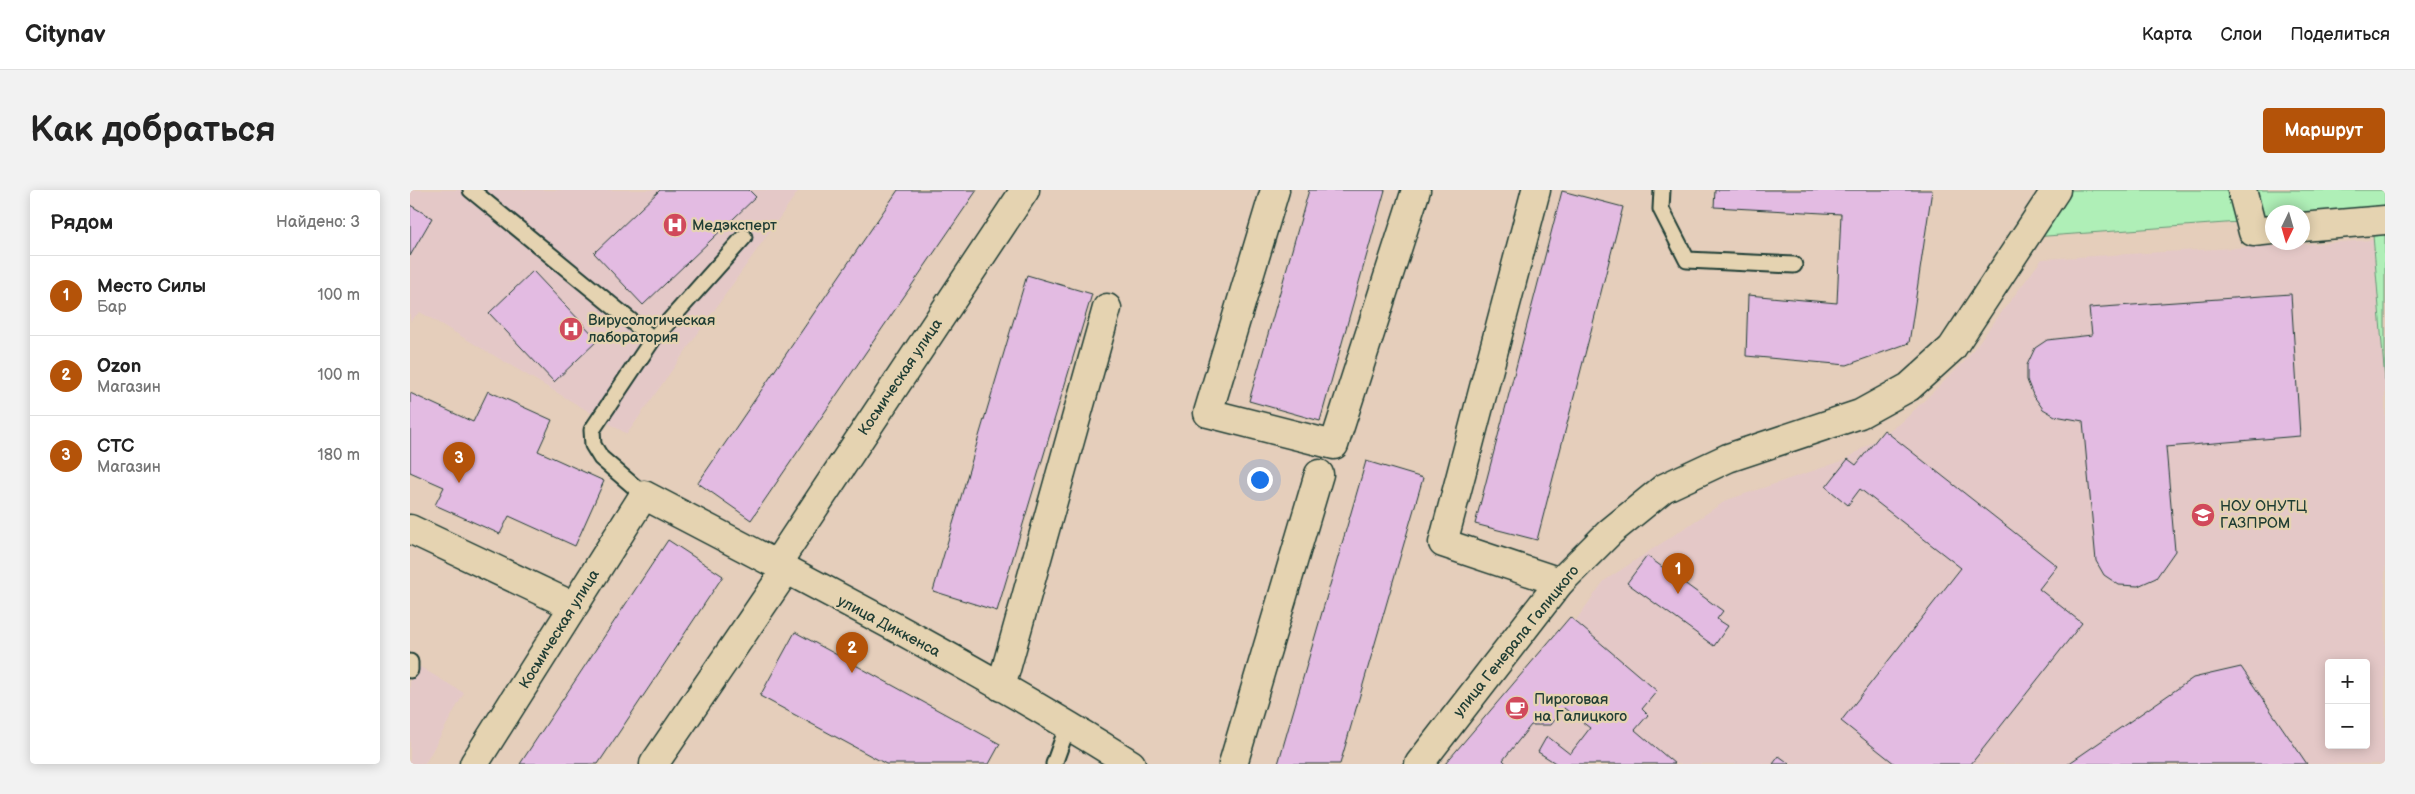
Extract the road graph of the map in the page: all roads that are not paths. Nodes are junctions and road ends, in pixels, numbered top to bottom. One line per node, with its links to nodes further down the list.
1 (471, 190): 15 (lane)
2 (1025, 190): 19 (street, Космическая улица)
3 (1276, 190): 4 (street)
4 (1416, 190)
5 (1536, 190): 20 (street)
6 (1662, 190): 13 (lane)
7 (2056, 190): 20 (street, улица Генерала Галицкого)
8 (2242, 190): 11 (street)
9 (2385, 220): 10 (street)
10 (2310, 226)
11 (2265, 231)
12 (744, 237): 15 (lane)
13 (1794, 265)
14 (1107, 308): 24 (street)
15 (653, 339): 17 (lane)
16 (1319, 474): 30 (street)
17 (644, 495): 19 (street, улица Диккенса); 21 (street, Космическая улица)
18 (410, 529): 21 (street)
19 (781, 567): 24 (street, улица Диккенса); 27 (street, Космическая улица)
20 (1560, 582): 31 (street, улица Генерала Галицкого)
21 (573, 606): 26 (street, Космическая улица)
22 (410, 662): 23 (lane)
23 (410, 670)
24 (1001, 687): 25 (street, улица Диккенса)
25 (1068, 724): 28 (lane); 29 (street, улица Диккенса)
26 (474, 764)
27 (654, 764)
28 (1054, 764)
29 (1131, 764)
30 (1233, 764)
31 (1420, 764)

